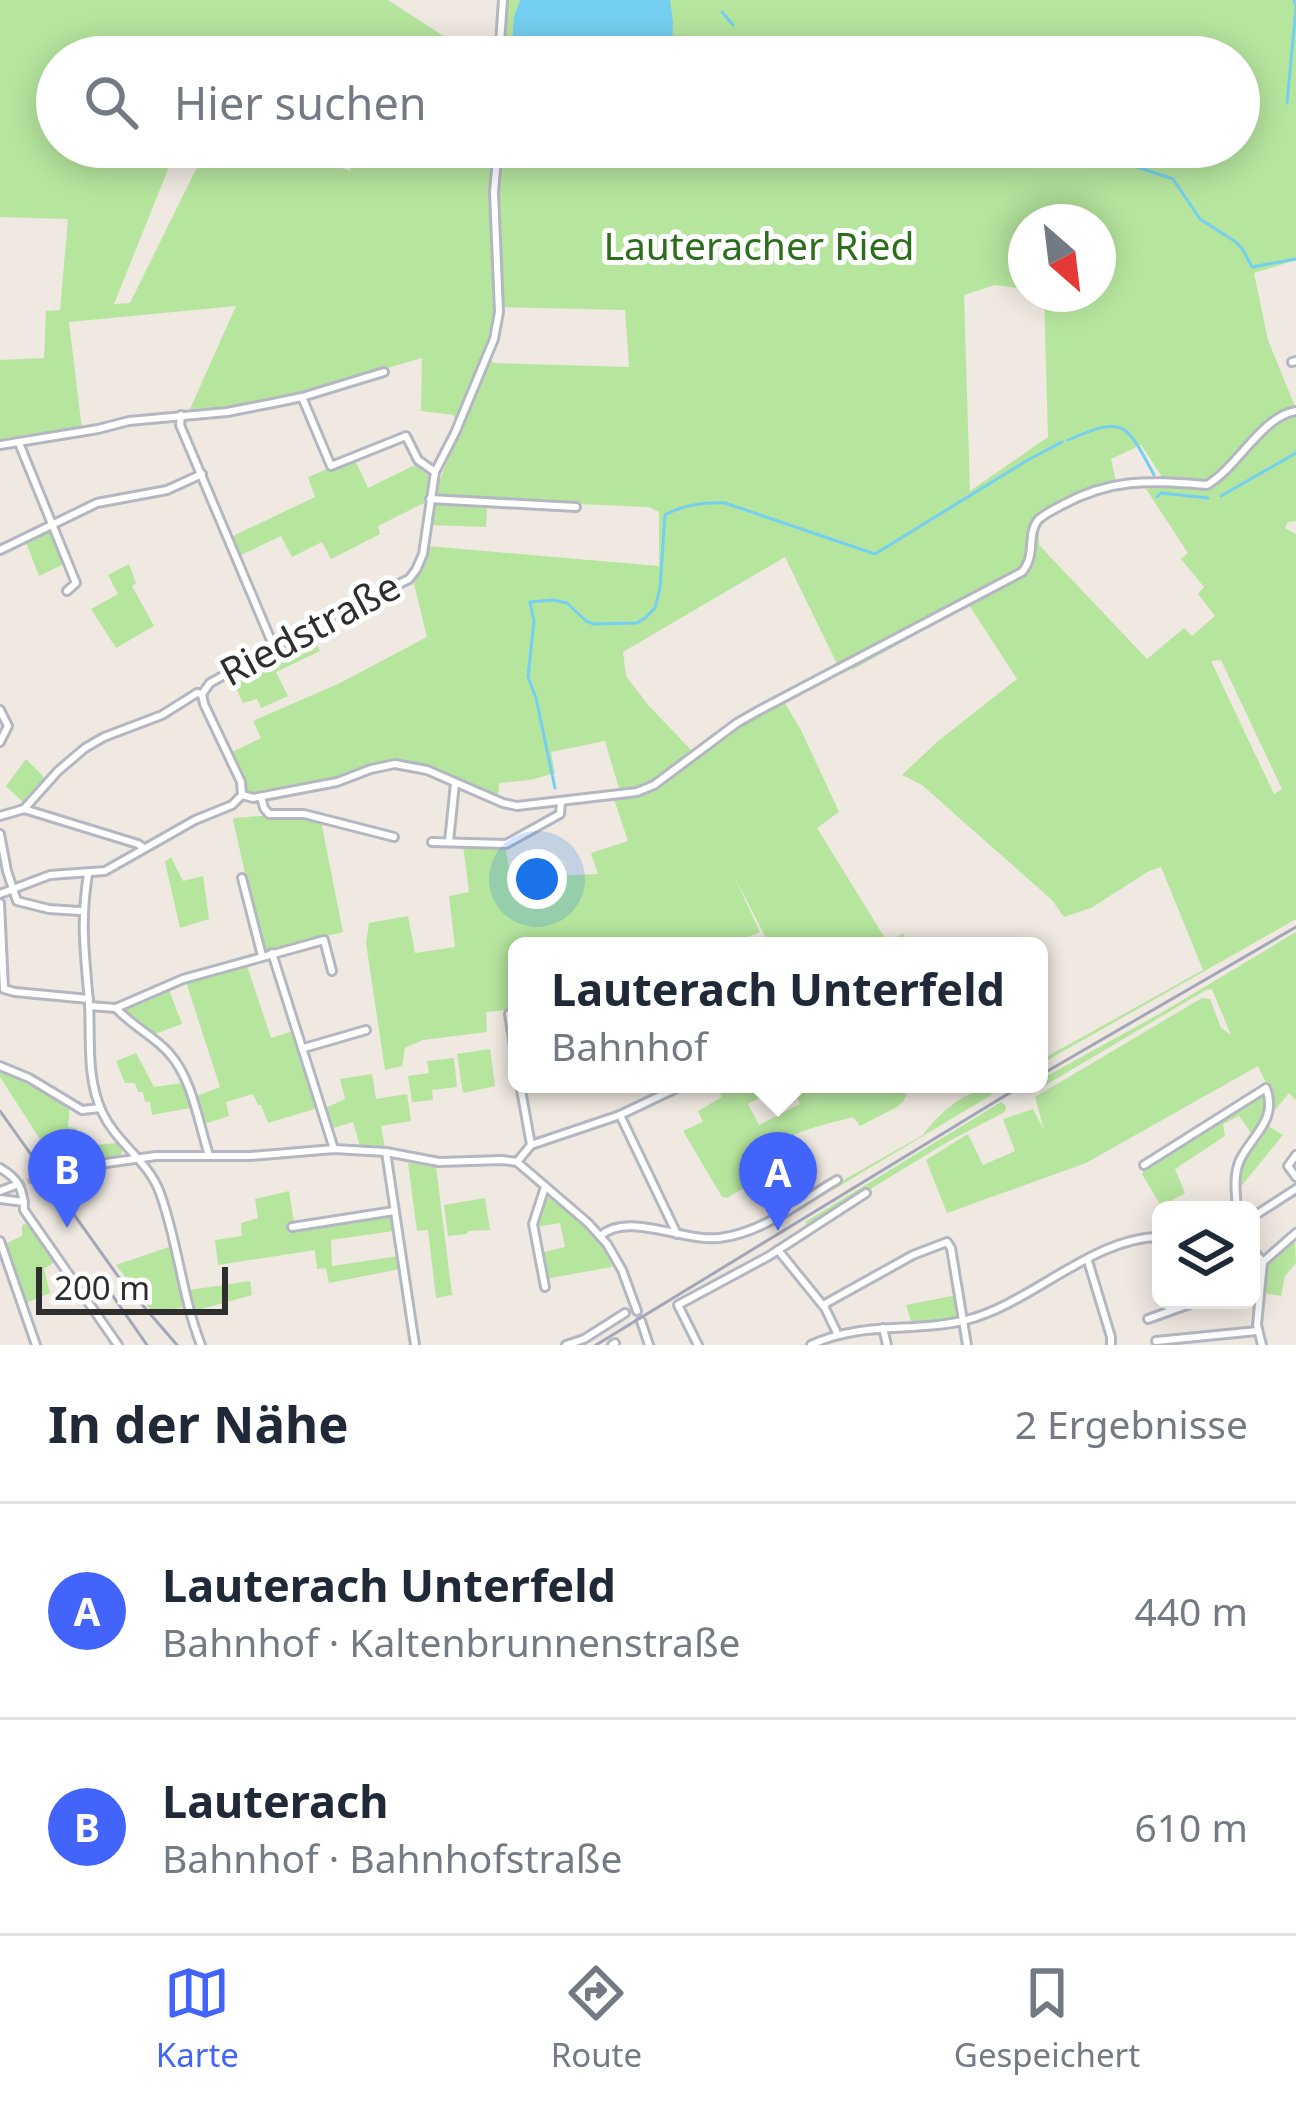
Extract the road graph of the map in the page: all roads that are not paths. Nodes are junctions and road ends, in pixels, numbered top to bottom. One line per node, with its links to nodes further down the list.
1 (502, 0): 2 (street)
2 (501, 36)
3 (496, 168): 10 (street, Riedstraße)
4 (384, 371): 5 (street)
5 (302, 397): 7 (street); 10 (street)
6 (1296, 411): 24 (street)
7 (181, 415): 8 (street); 11 (street)
8 (18, 441): 9 (street); 14 (street)
9 (0, 446)
10 (434, 472): 12 (street, Riedstraße)
11 (202, 474): 14 (street); 17 (street)
12 (430, 499): 13 (street); 17 (street, Riedstraße)
13 (577, 507)
14 (51, 524): 15 (street); 16 (street)
15 (0, 550)
16 (67, 591)
17 (274, 646): 18 (street, Riedstraße)
18 (202, 694): 22 (street); 25 (street, Riedstraße)
19 (0, 710): 20 (street)
20 (0, 742)
21 (455, 783): 23 (street); 24 (street); 30 (street)
22 (242, 795): 23 (street); 31 (street)
23 (261, 797): 28 (street)
24 (561, 802): 30 (street)
25 (24, 809): 26 (street); 31 (street)
26 (0, 816)
27 (0, 834): 34 (street)
28 (394, 837)
29 (432, 842): 30 (street)
30 (449, 842)
31 (144, 848): 32 (street)
32 (88, 874): 34 (street); 36 (street)
33 (242, 878): 39 (street)
34 (13, 889): 35 (street); 36 (street)
35 (0, 898): 37 (street)
36 (82, 911): 41 (street)
37 (0, 936): 41 (street)
38 (272, 953): 39 (street); 40 (street); 44 (street)
39 (262, 956): 42 (street)
40 (332, 971)
41 (89, 1002): 42 (street); 48 (street)
42 (116, 1008): 53 (street)
43 (366, 1030): 44 (street)
44 (304, 1048): 51 (street)
45 (0, 1066): 48 (street)
46 (522, 1093): 50 (street)
47 (666, 1093): 49 (street)
48 (100, 1108): 55 (street)
49 (620, 1115): 50 (street); 73 (street)
50 (531, 1144): 56 (street)
51 (334, 1149): 52 (street); 53 (street)
52 (386, 1152): 56 (street); 69 (street)
53 (209, 1155): 55 (street)
54 (1296, 1155): 60 (street)
55 (138, 1159): 59 (street); 94 (street)
56 (517, 1162): 63 (street)
57 (1144, 1165): 67 (street)
58 (0, 1168): 68 (street)
59 (52, 1174)
60 (1296, 1177)
61 (837, 1180): 73 (street)
62 (16, 1185): 66 (street)
63 (545, 1187): 74 (street); 82 (street)
64 (1296, 1189): 70 (street)
65 (866, 1193): 77 (street)
66 (0, 1195): 68 (street)
67 (1237, 1201)
68 (24, 1202): 97 (street)
69 (394, 1211): 71 (street); 98 (street)
70 (1260, 1212)
71 (292, 1227)
72 (1296, 1233): 80 (street)
73 (677, 1234): 74 (street)
74 (600, 1236): 86 (street)
75 (1152, 1237): 79 (street)
76 (0, 1241): 96 (street)
77 (778, 1250): 83 (street); 101 (street)
78 (1260, 1258): 80 (street)
79 (1088, 1261): 90 (street); 105 (street)
80 (1263, 1262): 81 (street)
81 (1260, 1270)
82 (545, 1287)
83 (823, 1305): 90 (street); 93 (street)
84 (1176, 1309): 88 (street)
85 (1257, 1309): 92 (street)
86 (637, 1311)
87 (625, 1313): 99 (street)
88 (1148, 1319)
89 (641, 1321): 100 (street)
90 (964, 1321): 91 (street); 104 (street)
91 (883, 1328): 93 (street); 103 (street)
92 (1257, 1330): 95 (street); 106 (street)
93 (838, 1335): 102 (street)
94 (199, 1341)
95 (1156, 1341)
96 (36, 1345)
97 (118, 1345)
98 (415, 1345)
99 (566, 1345)
100 (650, 1345)
101 (698, 1345)
102 (811, 1345)
103 (887, 1345)
104 (967, 1345)
105 (1111, 1345)
106 (1262, 1345)

